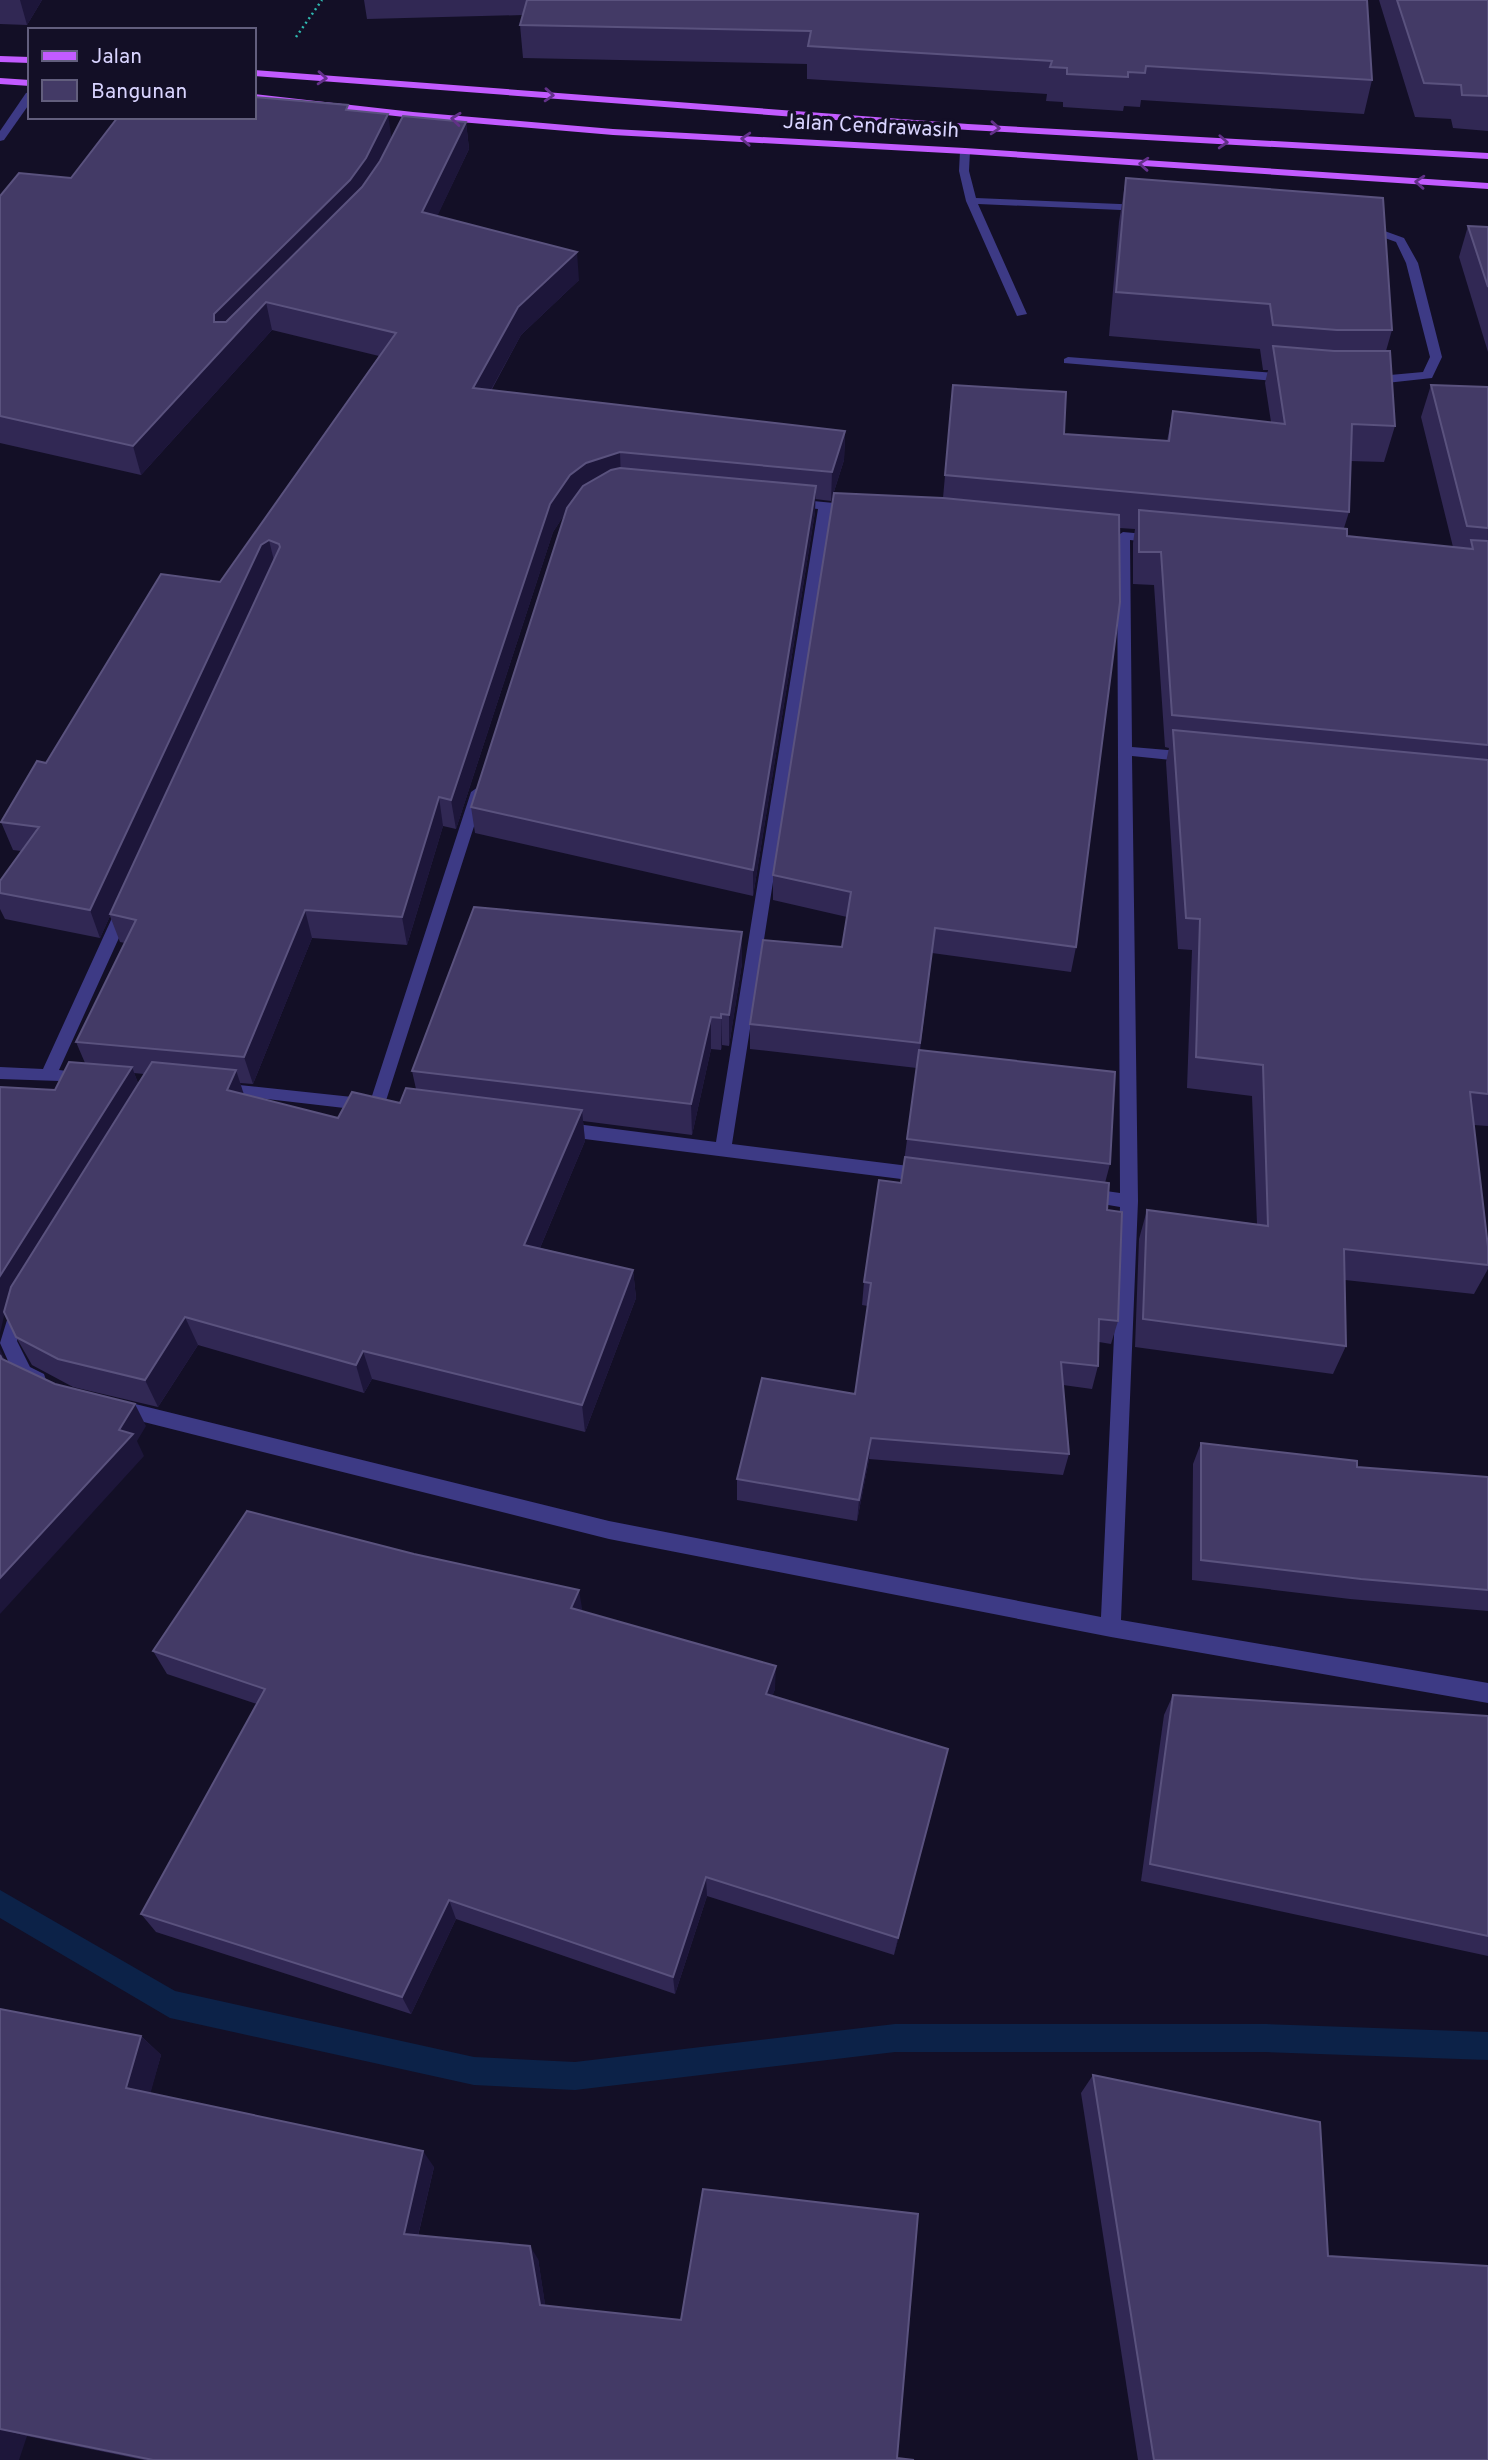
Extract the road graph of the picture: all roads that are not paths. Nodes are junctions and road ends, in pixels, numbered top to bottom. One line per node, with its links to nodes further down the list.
1 (0, 59): 2 (main road)
2 (28, 61)
3 (256, 74): 11 (main road, Jalan Cendrawasih, one-way to 11)
4 (0, 80): 5 (main road)
5 (28, 83)
6 (256, 97): 8 (main road, Jalan Cendrawasih)
7 (28, 98): 10 (street)
8 (413, 115): 9 (street); 12 (main road, Jalan Cendrawasih, one-way to 8)
9 (407, 127)
10 (0, 138)
11 (1192, 141): 13 (main road, Jalan Cendrawasih, one-way to 13); 14 (main road)
12 (965, 151): 14 (main road, Jalan Cendrawasih, one-way to 12); 16 (street)
13 (1488, 156)
14 (1186, 167): 15 (main road, Jalan Cendrawasih, one-way to 14)
15 (1488, 186)
16 (971, 201): 17 (street); 19 (street)
17 (1161, 209)
18 (1354, 225): 22 (street)
19 (1021, 314)
20 (1068, 361): 21 (street)
21 (1298, 379)
22 (1350, 381)
23 (784, 502): 24 (street)
24 (825, 506): 25 (street); 36 (street)
25 (865, 510)
26 (1177, 541): 27 (street)
27 (1125, 751): 28 (street); 39 (street)
28 (1205, 758)
29 (484, 773): 34 (street)
30 (134, 888): 32 (street)
31 (0, 1073): 32 (street)
32 (48, 1076): 33 (street)
33 (103, 1080)
34 (199, 1087)
35 (543, 1126): 36 (street)
36 (723, 1149): 37 (street)
37 (939, 1177)
38 (1074, 1194): 39 (street)
39 (1129, 1200): 43 (street)
40 (28, 1294): 41 (street)
41 (57, 1390)
42 (95, 1402): 43 (street)
43 (1111, 1628): 44 (street)
44 (1488, 1693)

